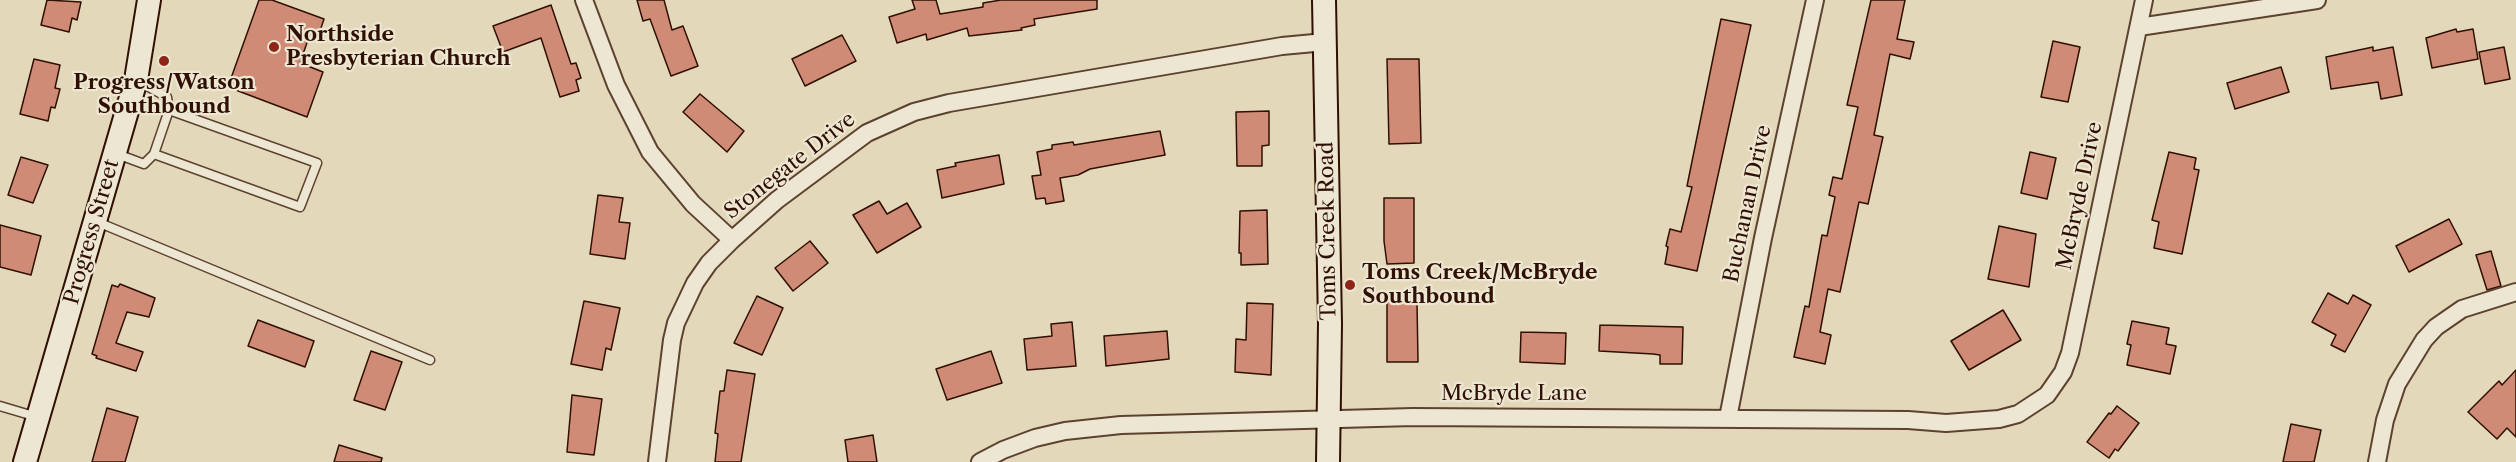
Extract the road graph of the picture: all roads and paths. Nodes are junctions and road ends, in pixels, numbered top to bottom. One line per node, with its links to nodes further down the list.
1 (149, 0): 9 (street, Progress Street)
2 (584, 0): 14 (street)
3 (1324, 0): 8 (street, Toms Creek Road)
4 (1815, 0): 20 (street, Buchanan Drive)
5 (2145, 0): 7 (street, McBryde Drive)
6 (2317, 0): 7 (street)
7 (2139, 27): 17 (street, McBryde Drive)
8 (1324, 42): 14 (street, Stonegate Drive); 21 (street, Toms Creek Road)
9 (136, 80): 10 (lane); 11 (street, Progress Street)
10 (169, 110): 12 (lane); 12 (lane)
11 (115, 153): 12 (lane); 13 (street, Progress Street)
12 (154, 154)
13 (95, 220): 16 (lane); 19 (street, Progress Street)
14 (732, 240): 23 (street, Stonegate Drive)
15 (2516, 292): 26 (street)
16 (430, 360)
17 (2047, 395): 20 (street, McBryde Lane)
18 (0, 406): 19 (lane)
19 (38, 417): 22 (street, Progress Street)
20 (1728, 418): 21 (street, McBryde Lane)
21 (1329, 419): 24 (street, McBryde Lane); 25 (street, Toms Creek Road)
22 (25, 462)
23 (657, 462)
24 (980, 462)
25 (1328, 462)
26 (2377, 462)

